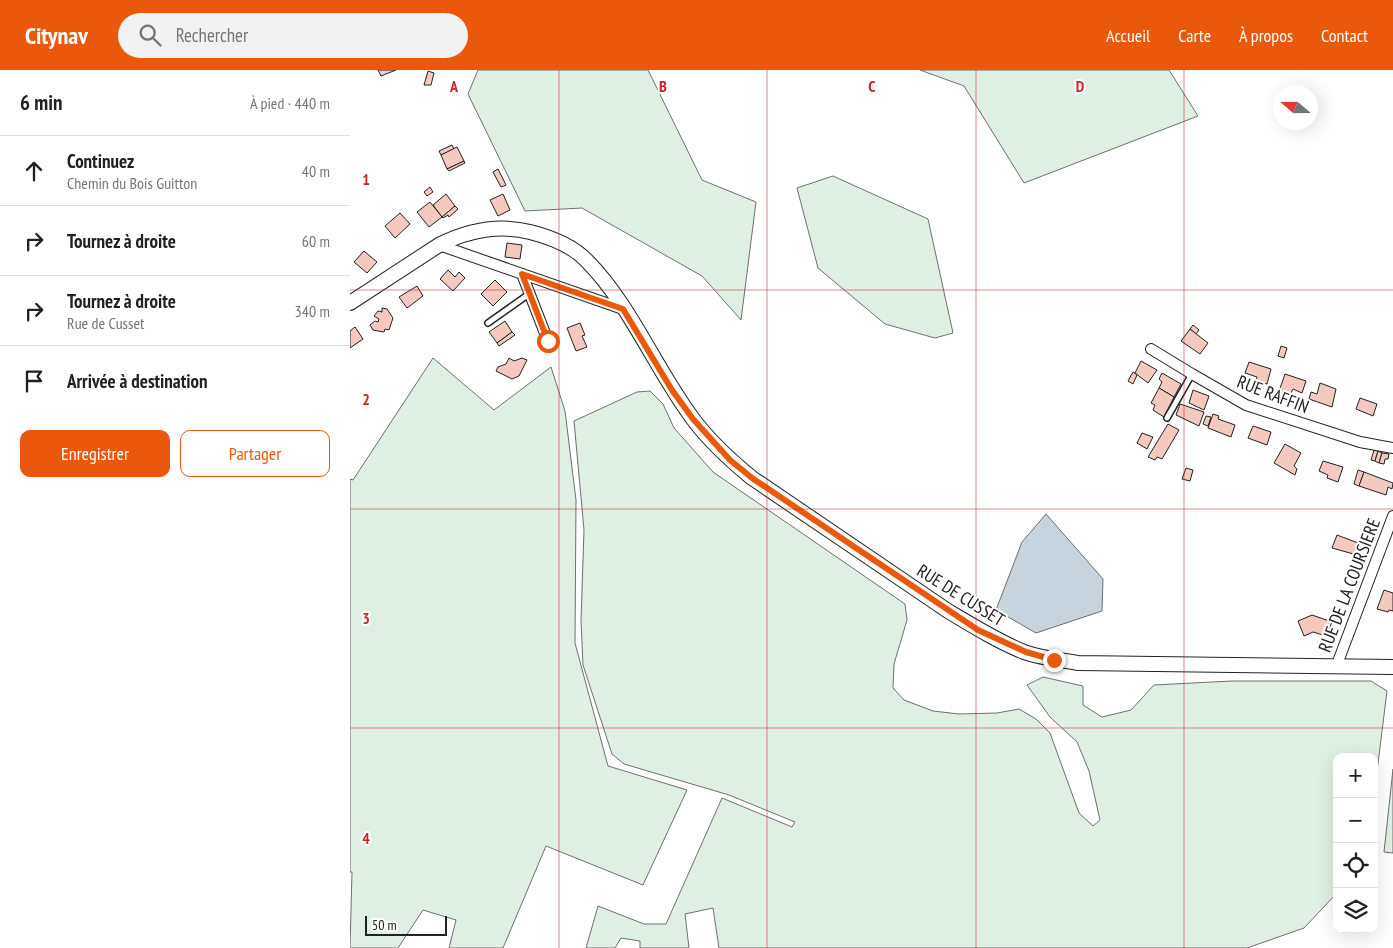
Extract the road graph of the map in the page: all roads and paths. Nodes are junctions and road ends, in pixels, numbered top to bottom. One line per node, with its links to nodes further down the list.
1 (438, 245): 2 (street); 4 (street, RUE DE CUSSET); 5 (street, RUE DE CUSSET)
2 (522, 274): 3 (street); 5 (street)
3 (530, 293): 6 (lane); 7 (street)
4 (350, 303)
5 (623, 309): 13 (street, RUE DE CUSSET)
6 (488, 323)
7 (548, 341)
8 (1151, 349): 9 (street, RUE RAFFIN)
9 (1192, 374): 10 (lane); 11 (street, RUE RAFFIN)
10 (1167, 418)
11 (1393, 448)
12 (1393, 516): 13 (street, RUE DE LA COURSIERE)
13 (1336, 667): 14 (street, RUE DE CUSSET)
14 (1393, 667)

